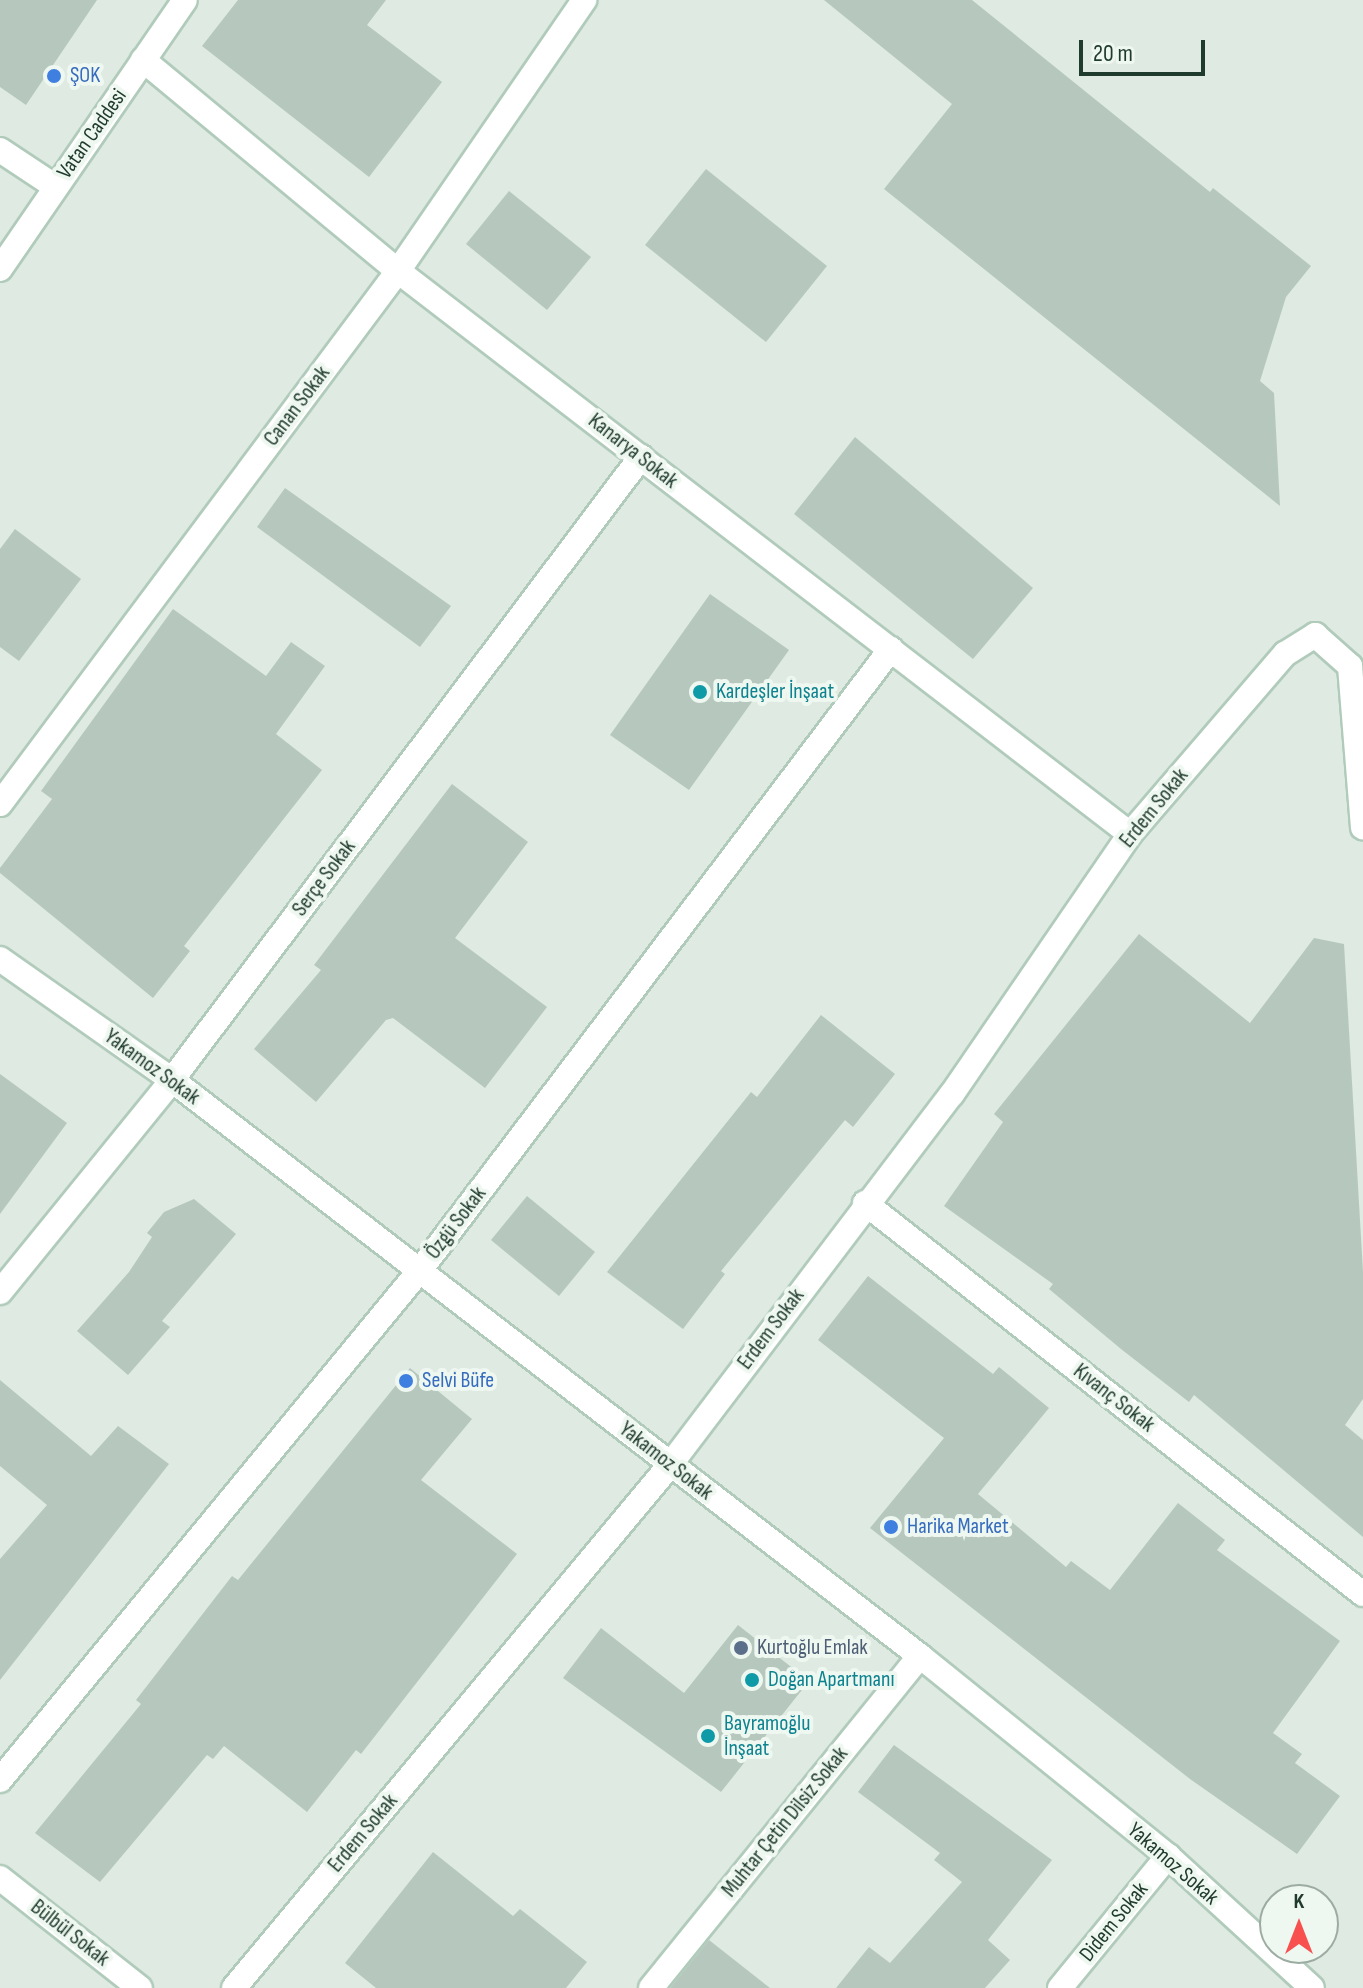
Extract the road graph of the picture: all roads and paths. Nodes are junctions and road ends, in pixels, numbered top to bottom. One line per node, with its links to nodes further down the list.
1 (185, 0): 3 (street, Vatan Caddesi)
2 (584, 0): 7 (street, Canan Sokak)
3 (143, 60): 5 (street, Vatan Caddesi); 7 (street, Kanarya Sokak)
4 (0, 150): 5 (street)
5 (56, 187): 6 (street, Vatan Caddesi)
6 (0, 269)
7 (398, 271): 8 (street, Kanarya Sokak); 10 (street, Canan Sokak)
8 (641, 457): 9 (street, Kanarya Sokak); 14 (street, Serçe Sokak)
9 (891, 649): 12 (street, Kanarya Sokak); 16 (street, Özgü Sokak)
10 (0, 804)
11 (1363, 827): 12 (street, Erdem Sokak)
12 (1130, 834): 15 (street, Erdem Sokak)
13 (0, 959): 14 (street, Yakamoz Sokak)
14 (172, 1080): 16 (street, Yakamoz Sokak); 17 (street, Serçe Sokak)
15 (865, 1203): 18 (street, Erdem Sokak); 19 (street, Kıvanç Sokak)
16 (421, 1269): 18 (street, Yakamoz Sokak); 21 (street, Özgü Sokak)
17 (0, 1292)
18 (670, 1465): 20 (street, Yakamoz Sokak); 25 (street, Erdem Sokak)
19 (1363, 1594)
20 (920, 1656): 22 (street, Yakamoz Sokak); 26 (street, Muhtar Çetin Dilsiz Sokak)
21 (0, 1780)
22 (1168, 1856): 27 (street, Didem Sokak); 28 (street, Yakamoz Sokak)
23 (0, 1878): 24 (street, Bülbül Sokak)
24 (140, 1988)
25 (234, 1988)
26 (651, 1988)
27 (1060, 1988)
28 (1312, 1988)

